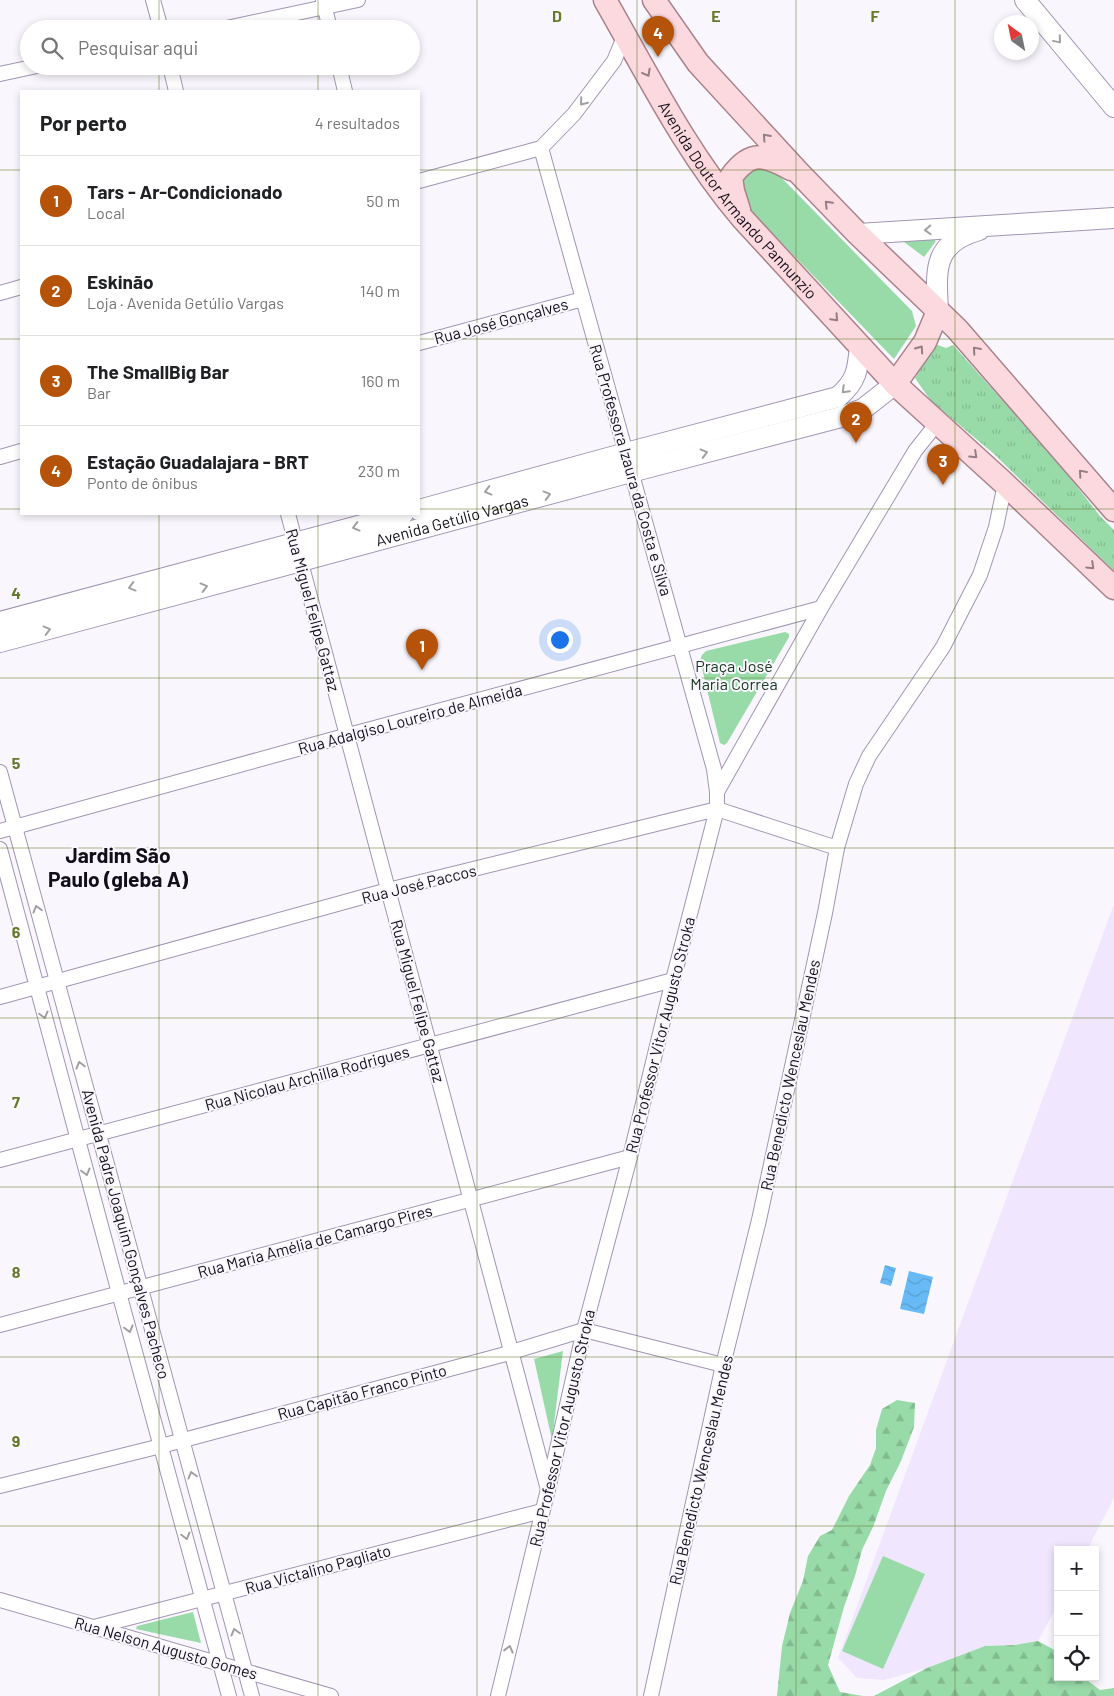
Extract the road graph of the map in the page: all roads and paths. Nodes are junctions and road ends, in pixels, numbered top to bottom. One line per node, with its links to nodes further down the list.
1 (154, 0): 7 (street)
2 (358, 0): 6 (street)
3 (605, 0): 10 (main road, Avenida Doutor Armando Pannunzio)
4 (654, 0): 19 (main road, one-way to 4)
5 (1026, 0): 17 (street, one-way to 17)
6 (324, 4): 8 (street); 9 (street)
7 (159, 20)
8 (259, 20)
9 (328, 20)
10 (623, 30): 18 (street, one-way to 18); 21 (main road, Avenida Doutor Armando Pannunzio, one-way to 21)
11 (20, 70): 12 (street)
12 (0, 74)
13 (172, 75): 15 (street)
14 (341, 75): 16 (street)
15 (176, 90)
16 (345, 90)
17 (1114, 107)
18 (541, 148): 20 (street); 27 (street, Rua Professora Izaura da Costa e Silva)
19 (799, 173): 21 (main road); 24 (main road, one-way to 19)
20 (420, 181)
21 (742, 218): 30 (main road, Avenida Doutor Armando Pannunzio, one-way to 30)
22 (1114, 218): 23 (street)
23 (995, 226): 24 (street, one-way to 24); 28 (street)
24 (858, 234): 28 (main road)
25 (20, 287): 26 (street)
26 (0, 293)
27 (583, 299): 29 (street, Rua José Gonçalves); 35 (street, Rua Professora Izaura da Costa e Silva)
28 (938, 311): 31 (main road, one-way to 28); 38 (main road, one-way to 28)
29 (420, 343)
30 (860, 346): 31 (main road, Avenida Doutor Armando Pannunzio); 35 (street, Avenida Getúlio Vargas, one-way to 35)
31 (895, 384): 32 (main road, Avenida Doutor Armando Pannunzio); 35 (street, Avenida Getúlio Vargas, one-way to 31)
32 (938, 422): 36 (main road, Avenida Doutor Armando Pannunzio, one-way to 36); 43 (street, Rua Professor Vitor Augusto Stroka)
33 (20, 451): 34 (street)
34 (0, 457)
35 (628, 462): 37 (street, Avenida Getúlio Vargas, one-way to 37); 41 (street, Avenida Getúlio Vargas, one-way to 35); 46 (street, Rua Professora Izaura da Costa e Silva)
36 (1006, 484): 42 (main road, Avenida Doutor Armando Pannunzio, one-way to 42); 53 (street, Rua Benedicto Wenceslau Mendes)
37 (420, 510)
38 (1114, 510)
39 (288, 515): 41 (street, Rua Miguel Felipe Gattaz)
40 (400, 515): 41 (street, Avenida Getúlio Vargas, one-way to 41)
41 (298, 552): 44 (street, Avenida Getúlio Vargas, one-way to 44); 45 (street, Avenida Getúlio Vargas, one-way to 41); 47 (street, Rua Miguel Felipe Gattaz)
42 (1114, 588)
43 (821, 608): 46 (street, Rua Adalgiso Loureiro de Almeida); 49 (street, Rua Professor Vitor Augusto Stroka)
44 (0, 622)
45 (0, 642)
46 (680, 646): 47 (street, Rua Adalgiso Loureiro de Almeida); 49 (street, Rua Professora Izaura da Costa e Silva)
47 (347, 735): 51 (street, Rua Adalgiso Loureiro de Almeida); 55 (street, Rua Miguel Felipe Gattaz)
48 (0, 772): 51 (street, Avenida Padre Joaquim Gonçalves Pacheco)
49 (717, 792): 50 (street, Rua Professor Vitor Augusto Stroka)
50 (717, 808): 53 (street); 55 (street, Rua José Paccos); 56 (street, Rua Professor Vitor Augusto Stroka)
51 (15, 827): 52 (street, Rua Adalgiso Loureiro de Almeida); 57 (street, Avenida Padre Joaquim Gonçalves Pacheco, one-way to 51)
52 (0, 831)
53 (837, 848): 71 (street, Rua Benedicto Wenceslau Mendes)
54 (0, 849): 58 (street, Avenida Padre Joaquim Gonçalves Pacheco)
55 (388, 890): 57 (street, Rua José Paccos); 60 (street, Rua Miguel Felipe Gattaz)
56 (673, 980): 60 (street, Rua Nicolau Archilla Rodrigues); 63 (street, Rua Professor Vitor Augusto Stroka)
57 (57, 982): 58 (street, Rua José Paccos); 61 (street, Avenida Padre Joaquim Gonçalves Pacheco, one-way to 57)
58 (36, 988): 59 (street, Rua José Paccos); 62 (street, Avenida Padre Joaquim Gonçalves Pacheco, one-way to 62)
59 (0, 997)
60 (430, 1045): 61 (street, Rua Nicolau Archilla Rodrigues); 65 (street, Rua Miguel Felipe Gattaz)
61 (98, 1134): 62 (street, Rua Nicolau Archilla Rodrigues); 66 (street, Avenida Padre Joaquim Gonçalves Pacheco)
62 (78, 1140): 64 (street, Rua Nicolau Archilla Rodrigues); 67 (street, Avenida Padre Joaquim Gonçalves Pacheco, one-way to 67)
63 (630, 1157): 65 (street, Rua Maria Amélia de Camargo Pires); 69 (street, Rua Professor Vitor Augusto Stroka)
64 (0, 1160)
65 (471, 1199): 66 (street, Rua Maria Amélia de Camargo Pires); 70 (street, Rua Miguel Felipe Gattaz)
66 (141, 1287): 67 (street, Rua Maria Amélia de Camargo Pires); 72 (street, Avenida Padre Joaquim Gonçalves Pacheco)
67 (119, 1293): 68 (street, Rua Maria Amélia de Camargo Pires); 73 (street, Avenida Padre Joaquim Gonçalves Pacheco, one-way to 73)
68 (0, 1324)
69 (584, 1330): 70 (street, Rua Capitão Franco Pinto); 71 (street); 75 (street, Rua Professor Vitor Augusto Stroka)
70 (512, 1352): 72 (street, Rua Capitão Franco Pinto); 75 (street, Rua Miguel Felipe Gattaz)
71 (723, 1365): 87 (street, Rua Benedicto Wenceslau Mendes)
72 (182, 1440): 73 (street, Rua Capitão Franco Pinto); 77 (street, Avenida Padre Joaquim Gonçalves Pacheco, one-way to 72)
73 (161, 1446): 74 (street, Rua Capitão Franco Pinto); 78 (street, Avenida Padre Joaquim Gonçalves Pacheco, one-way to 78)
74 (0, 1486)
75 (548, 1489): 76 (street, Rua Professor Vitor Augusto Stroka)
76 (542, 1511): 77 (street, Rua Victalino Pagliato); 86 (street, Rua Professor Vitor Augusto Stroka, one-way to 76)
77 (225, 1593): 78 (street, Rua Victalino Pagliato); 82 (street, Avenida Padre Joaquim Gonçalves Pacheco, one-way to 77)
78 (203, 1599): 80 (street, Rua Victalino Pagliato); 81 (street, Avenida Padre Joaquim Gonçalves Pacheco)
79 (0, 1600): 80 (street, Rua Nelson Augusto Gomes)
80 (94, 1627): 81 (street, Rua Nelson Augusto Gomes)
81 (220, 1665): 82 (street, Rua Nelson Augusto Gomes); 83 (street, Avenida Padre Joaquim Gonçalves Pacheco)
82 (246, 1671): 84 (street, Avenida Padre Joaquim Gonçalves Pacheco); 85 (street, Rua Nelson Augusto Gomes)
83 (230, 1696)
84 (252, 1696)
85 (331, 1696)
86 (498, 1696)
87 (651, 1696)

